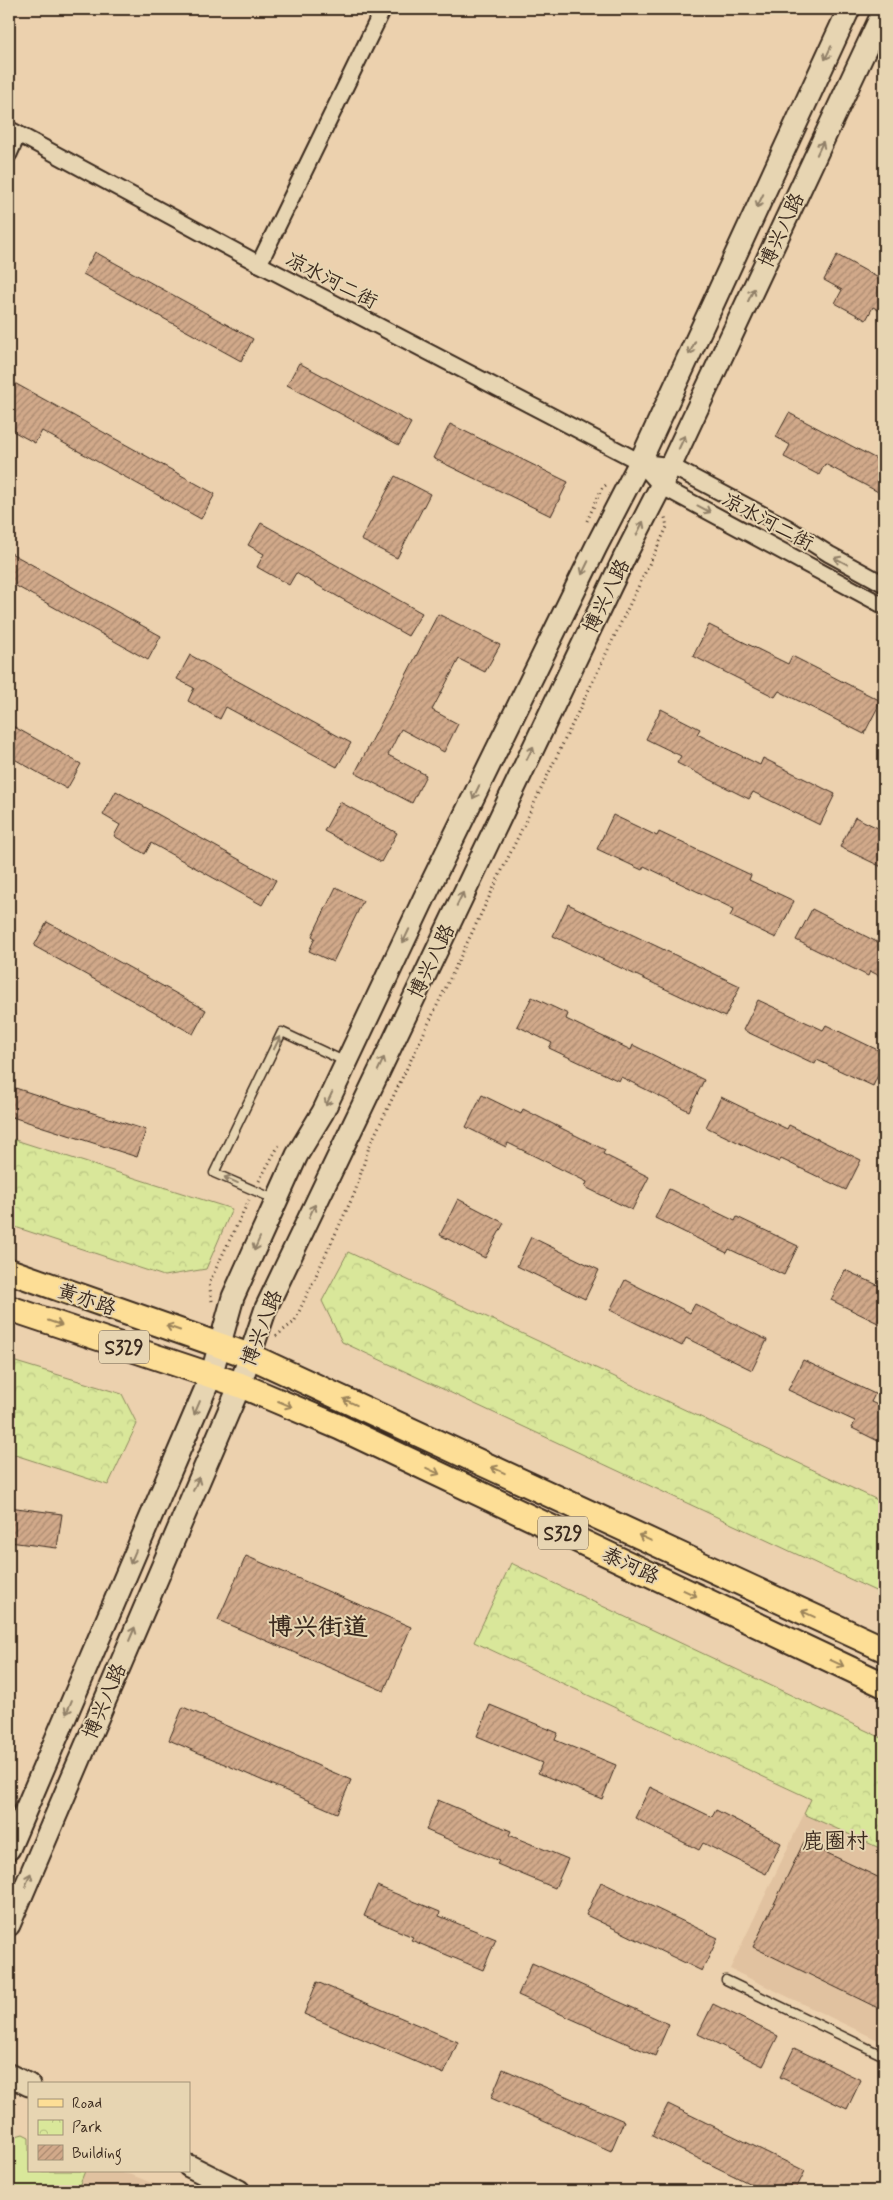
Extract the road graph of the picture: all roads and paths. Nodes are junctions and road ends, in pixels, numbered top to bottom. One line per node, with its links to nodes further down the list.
1 (382, 9): 6 (street)
2 (849, 9): 7 (street, 博兴八路, one-way to 7)
3 (884, 10): 8 (street, 博兴八路, one-way to 3)
4 (13, 131): 5 (street); 6 (street, 凉水河二街)
5 (9, 154)
6 (259, 264): 7 (street, 凉水河二街)
7 (640, 462): 8 (street, 凉水河二街); 9 (street, 凉水河二街); 12 (street, 博兴八路, one-way to 12)
8 (671, 466): 9 (street, 博兴八路); 10 (street, 凉水河二街, one-way to 8)
9 (662, 486): 11 (street, 凉水河二街, one-way to 11); 17 (street, 博兴八路, one-way to 9); 17 (path)
10 (884, 584)
11 (884, 606)
12 (347, 1062): 13 (street, 博兴八路, one-way to 13); 13 (lane, one-way to 12)
13 (276, 1200): 16 (street, 博兴八路, one-way to 16)
14 (9, 1272): 16 (main road, 黄亦路 / S329, one-way to 14)
15 (9, 1308): 18 (main road, 黄亦路 / S329, one-way to 18)
16 (218, 1345): 17 (main road, 黄亦路 / S329); 18 (street, 博兴八路)
17 (250, 1356): 19 (street, 博兴八路); 20 (main road, 泰河路 / S329, one-way to 17)
18 (211, 1376): 19 (main road, 黄亦路 / S329); 22 (street, 博兴八路, one-way to 22)
19 (240, 1385): 21 (main road, 泰河路 / S329, one-way to 21); 23 (street, 博兴八路, one-way to 19)
20 (884, 1649)
21 (884, 1685)
22 (9, 1848)
23 (9, 1925)
24 (726, 1980): 25 (lane)
25 (884, 2056)
26 (9, 2075): 27 (street)
27 (28, 2084)
28 (190, 2166): 29 (street)
29 (239, 2191)

